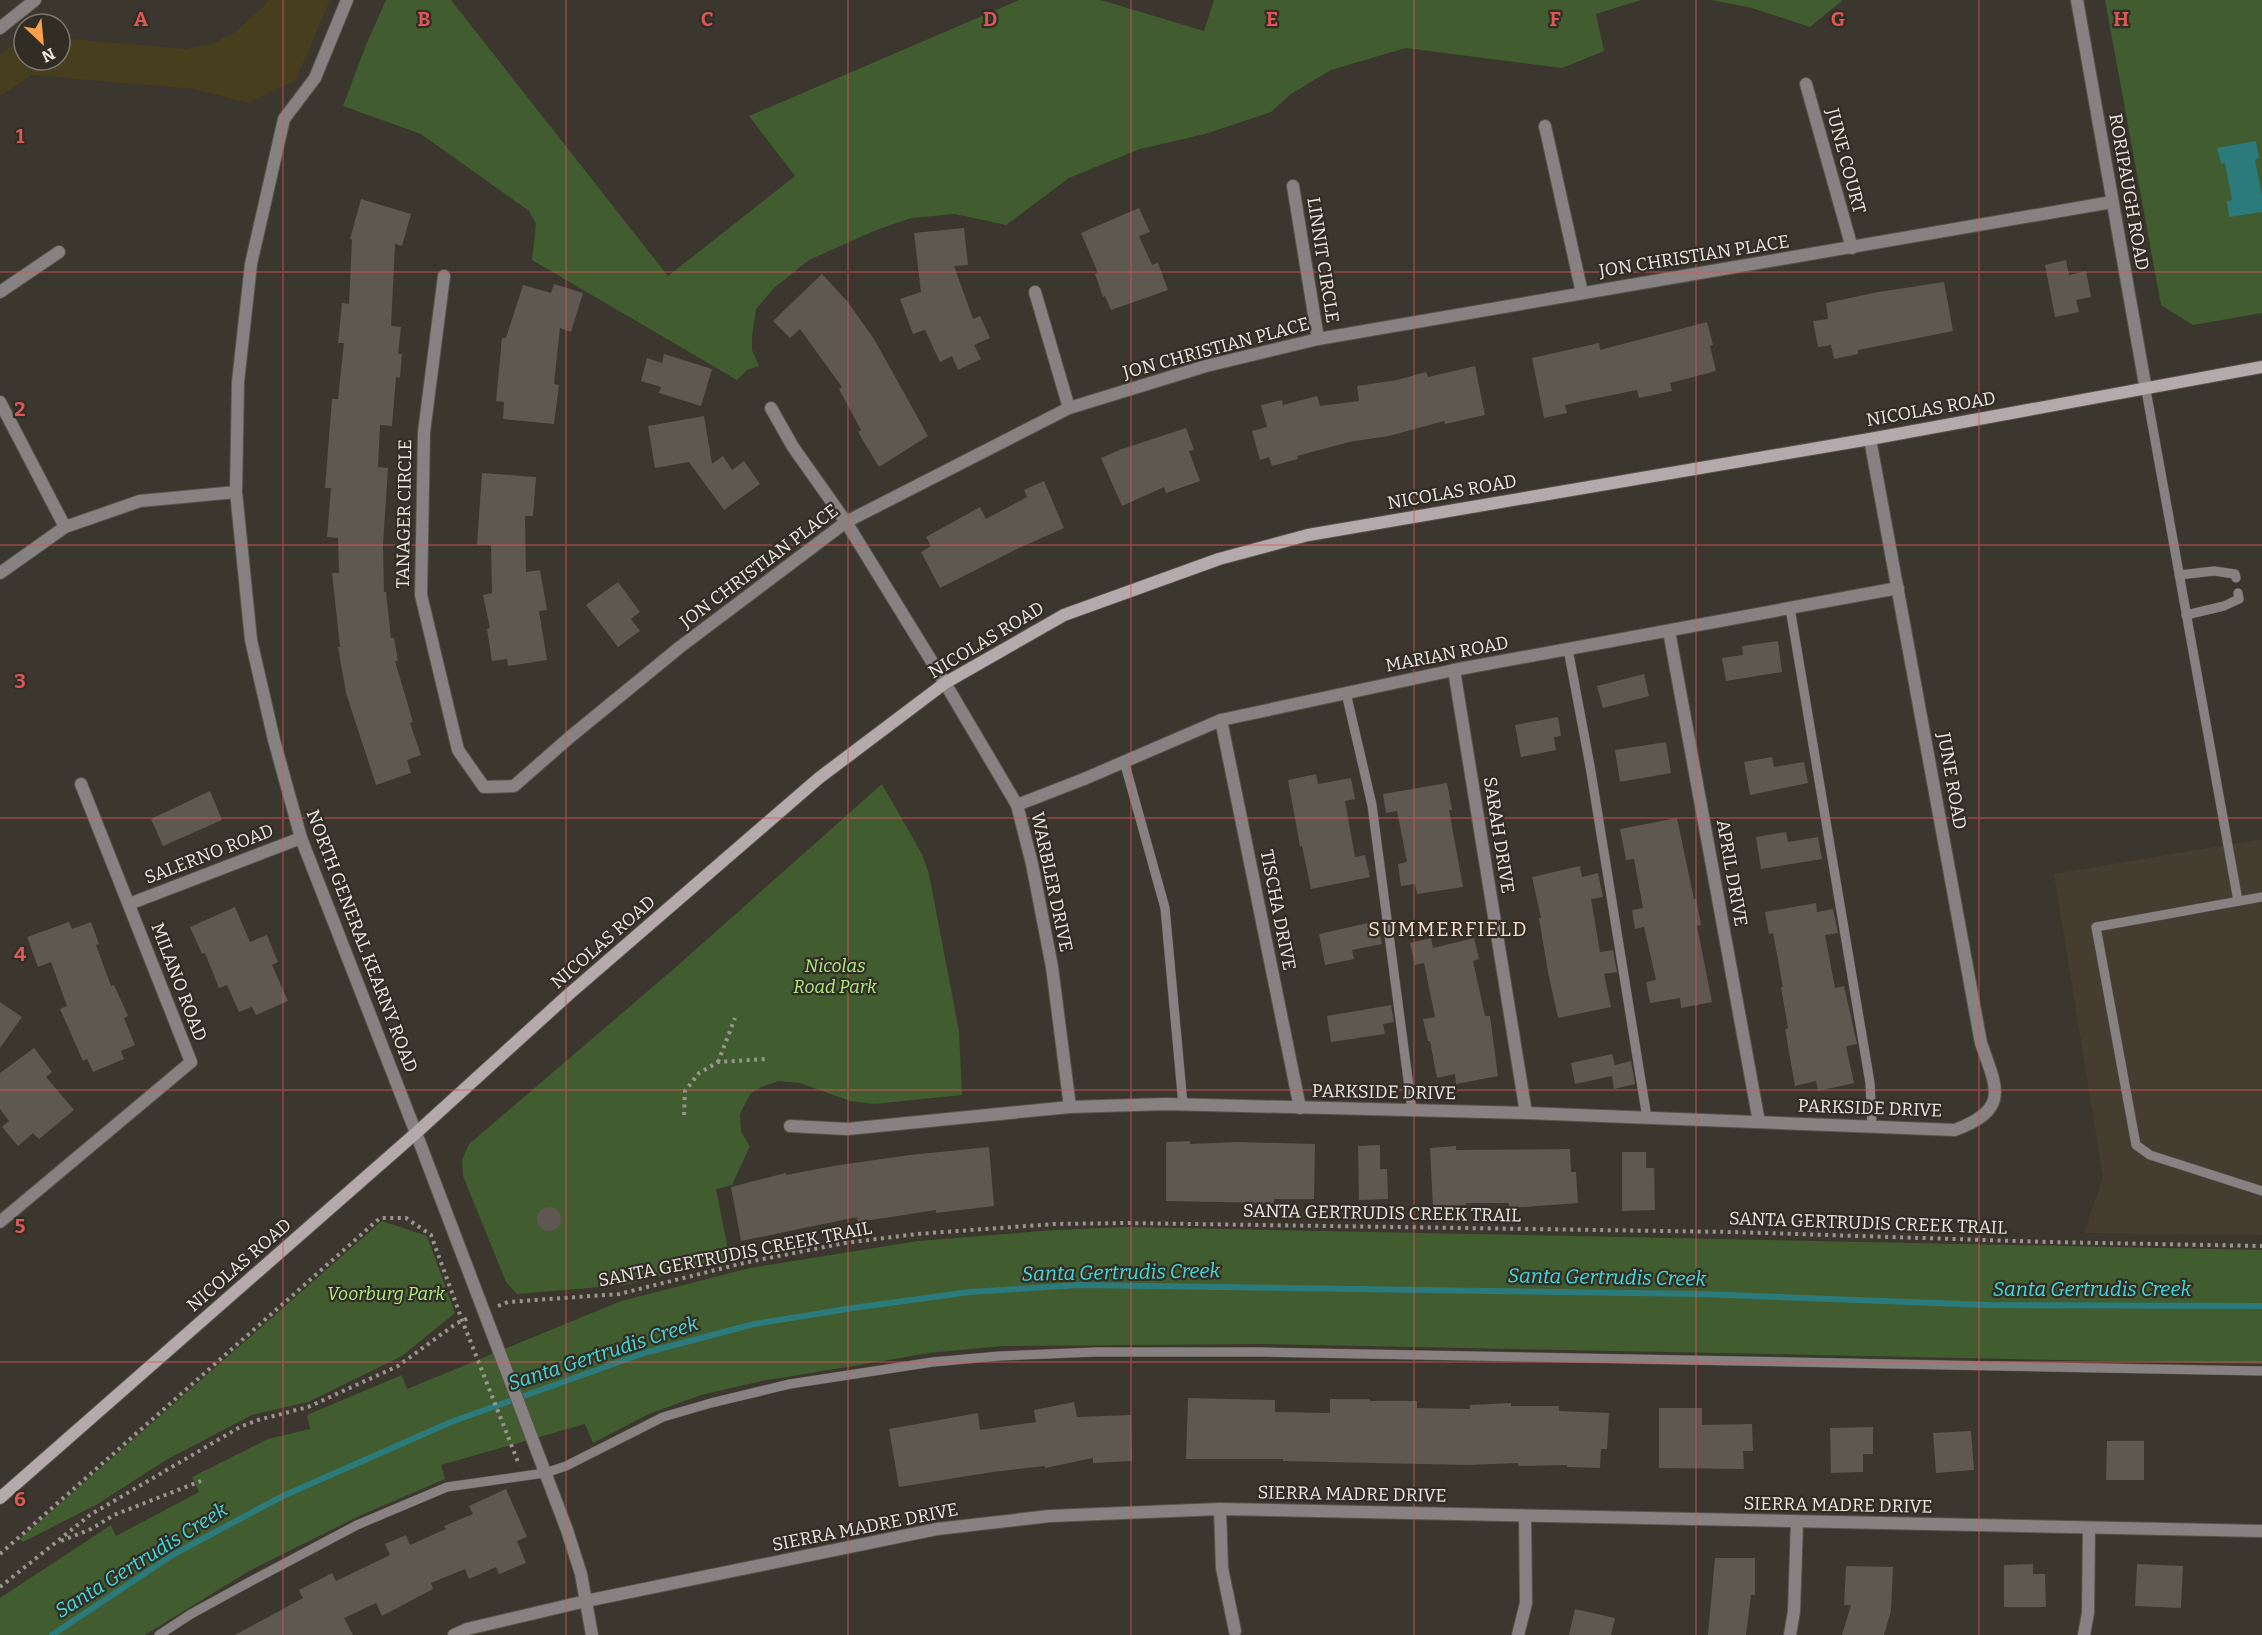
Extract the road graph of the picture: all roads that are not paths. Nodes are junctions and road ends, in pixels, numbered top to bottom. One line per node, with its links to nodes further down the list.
1 (35, 0): 4 (street)
2 (347, 0): 22 (street, NORTH GENERAL KEARNY ROAD)
3 (2077, 0): 8 (street, RORIPAUGH ROAD)
4 (0, 28)
5 (1806, 84): 9 (street, JUNE COURT)
6 (1545, 126): 14 (street)
7 (1293, 186): 15 (street, LINNIT CIRCLE)
8 (2112, 202): 9 (street, JON CHRISTIAN PLACE); 17 (street, RORIPAUGH ROAD)
9 (1851, 248): 14 (street, JON CHRISTIAN PLACE)
10 (59, 252): 12 (street)
11 (444, 276): 38 (street, TANAGER CIRCLE)
12 (0, 292)
13 (1035, 292): 20 (street)
14 (1582, 293): 15 (street, JON CHRISTIAN PLACE)
15 (1318, 339): 20 (street, JON CHRISTIAN PLACE)
16 (2262, 367): 17 (main road, NICOLAS ROAD)
17 (2146, 390): 21 (main road, NICOLAS ROAD); 26 (lane)
18 (0, 402): 24 (street)
19 (771, 408): 23 (street, WARBLER DRIVE)
20 (1069, 408): 23 (street, JON CHRISTIAN PLACE)
21 (1870, 439): 28 (street, JUNE ROAD); 35 (main road, NICOLAS ROAD)
22 (236, 492): 24 (street); 42 (street, NORTH GENERAL KEARNY ROAD)
23 (846, 522): 35 (street, WARBLER DRIVE); 38 (street, JON CHRISTIAN PLACE)
24 (66, 527): 25 (street)
25 (0, 573)
26 (2179, 574): 27 (lane); 31 (lane)
27 (2236, 578)
28 (1898, 588): 30 (street, MARIAN ROAD); 53 (street, JUNE ROAD)
29 (2238, 593): 31 (lane)
30 (1790, 608): 32 (street, MARIAN ROAD); 55 (lane)
31 (2186, 615): 44 (lane)
32 (1669, 630): 33 (street, MARIAN ROAD); 52 (street, APRIL DRIVE)
33 (1568, 649): 34 (street, MARIAN ROAD); 51 (lane)
34 (1454, 670): 36 (street, MARIAN ROAD); 50 (street, SARAH DRIVE)
35 (945, 683): 41 (street, WARBLER DRIVE); 56 (main road, NICOLAS ROAD)
36 (1346, 693): 37 (street, MARIAN ROAD); 49 (lane)
37 (1221, 720): 39 (street, MARIAN ROAD); 48 (street, TISCHA DRIVE)
38 (458, 750)
39 (1124, 761): 41 (street, MARIAN ROAD); 46 (lane)
40 (81, 784): 45 (street, MILANO ROAD)
41 (1017, 805): 47 (street, WARBLER DRIVE)
42 (301, 838): 45 (street, SALERNO ROAD); 56 (street, NORTH GENERAL KEARNY ROAD)
43 (2262, 897): 44 (lane)
44 (2238, 901): 57 (lane)
45 (129, 904): 58 (street, MILANO ROAD)
46 (1183, 1105): 47 (street, PARKSIDE DRIVE); 48 (street, PARKSIDE DRIVE)
47 (1071, 1107): 54 (street, PARKSIDE DRIVE)
48 (1300, 1108): 49 (street, PARKSIDE DRIVE)
49 (1412, 1110): 50 (street, PARKSIDE DRIVE)
50 (1526, 1113): 51 (street, PARKSIDE DRIVE)
51 (1647, 1118): 52 (street, PARKSIDE DRIVE)
52 (1759, 1122): 55 (street, PARKSIDE DRIVE)
53 (1977, 1122): 55 (street, PARKSIDE DRIVE)
54 (790, 1126)
55 (1872, 1126)
56 (416, 1133): 60 (street, NORTH GENERAL KEARNY ROAD); 61 (main road, NICOLAS ROAD)
57 (2262, 1191)
58 (2, 1214)
59 (2262, 1371): 60 (lane)
60 (543, 1468): 67 (street, NORTH GENERAL KEARNY ROAD); 69 (lane)
61 (0, 1498)
62 (1220, 1509): 63 (street, SIERRA MADRE DRIVE); 67 (street, SIERRA MADRE DRIVE); 68 (street)
63 (1526, 1516): 64 (street, SIERRA MADRE DRIVE); 72 (street)
64 (1797, 1522): 65 (street, SIERRA MADRE DRIVE); 73 (street)
65 (2089, 1528): 66 (street, SIERRA MADRE DRIVE); 74 (street)
66 (2262, 1532)
67 (586, 1601): 70 (street, SIERRA MADRE DRIVE); 71 (street, NORTH GENERAL KEARNY ROAD)
68 (1234, 1631)
69 (159, 1635)
70 (454, 1635)
71 (592, 1635)
72 (1518, 1635)
73 (1790, 1635)
74 (2084, 1635)

